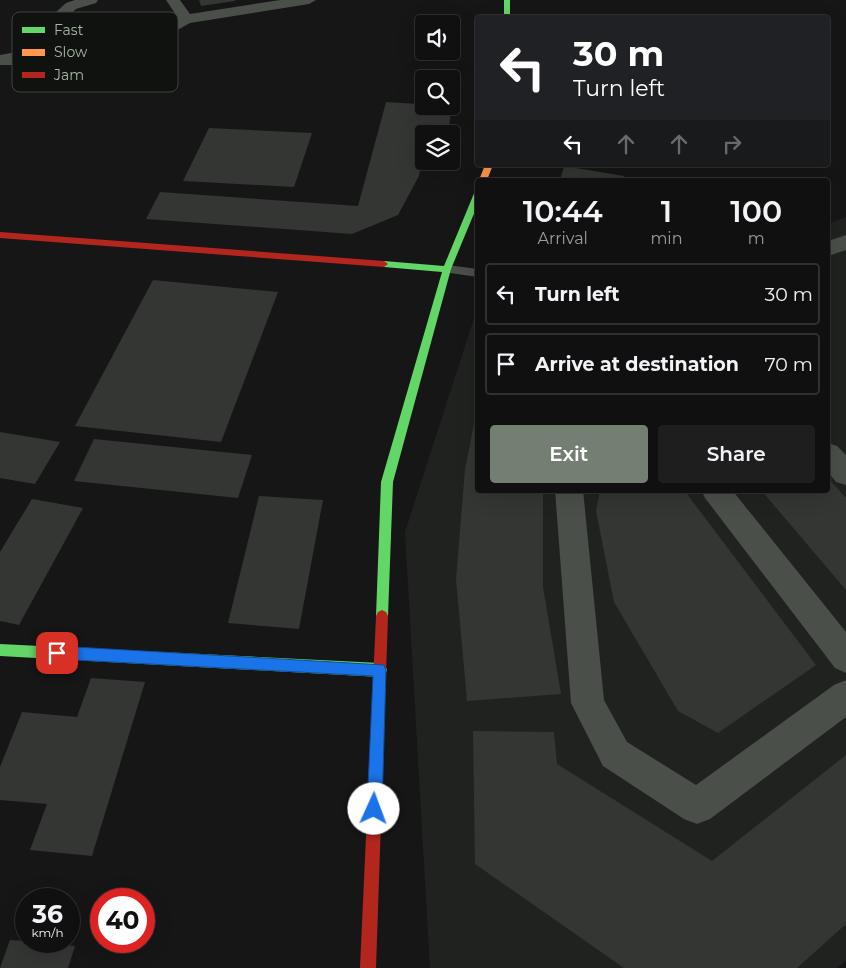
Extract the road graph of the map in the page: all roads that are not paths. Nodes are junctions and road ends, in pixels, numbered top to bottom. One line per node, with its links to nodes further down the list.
1 (91, 0): 5 (street)
2 (173, 0): 7 (street)
3 (309, 0): 7 (street)
4 (507, 0): 6 (street)
5 (64, 12)
6 (507, 15)
7 (186, 19): 8 (street)
8 (178, 24)
9 (7, 60): 10 (street)
10 (0, 74)
11 (475, 200): 15 (street)
12 (0, 235): 15 (street)
13 (846, 242): 14 (street)
14 (830, 248)
15 (447, 269): 16 (lane); 21 (street)
16 (475, 273)
17 (569, 493): 22 (street)
18 (717, 493): 20 (street)
19 (0, 650): 21 (street)
20 (846, 657)
21 (380, 670): 23 (street)
22 (846, 698)
23 (368, 968)

